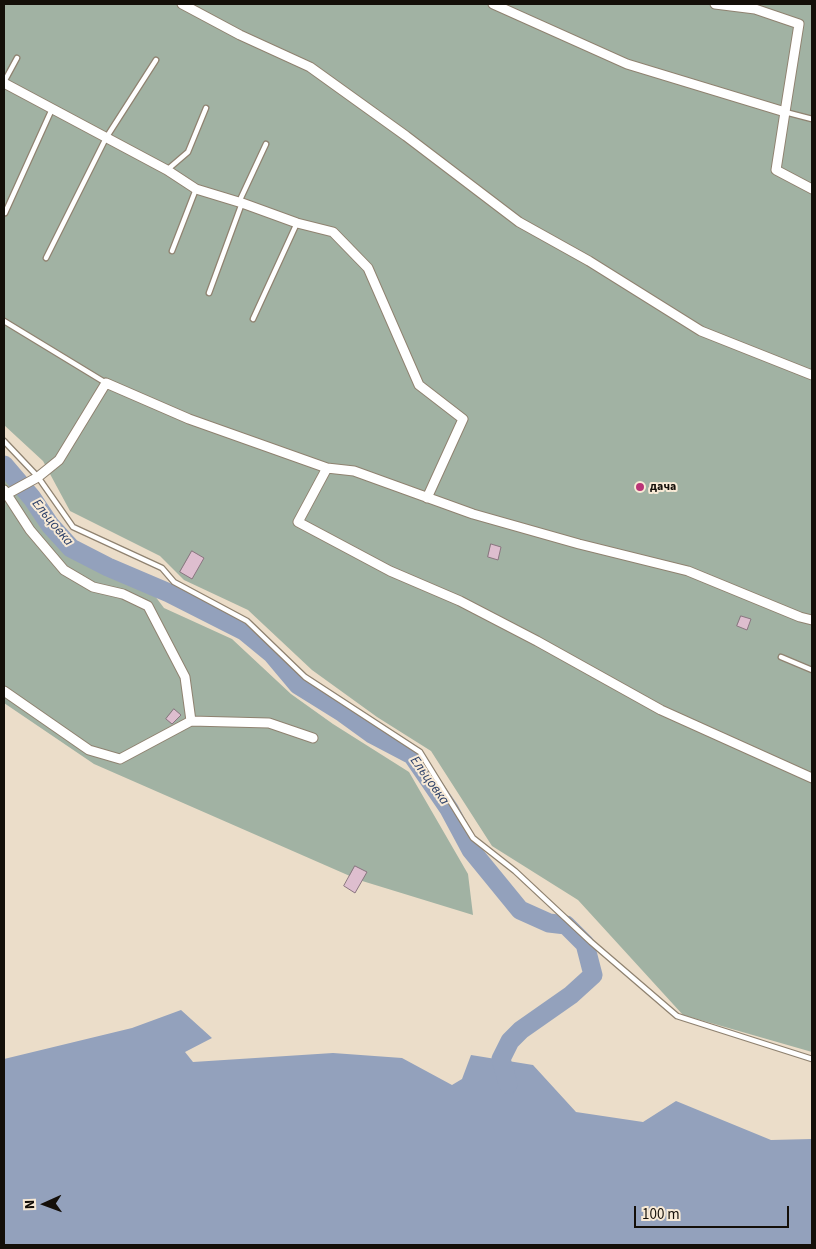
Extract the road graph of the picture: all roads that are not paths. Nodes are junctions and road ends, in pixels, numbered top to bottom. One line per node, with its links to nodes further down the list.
1 (182, 4): 24 (street)
2 (493, 4): 9 (street)
3 (715, 4): 9 (street)
4 (17, 58): 6 (lane)
5 (156, 60): 11 (lane)
6 (4, 83): 8 (street)
7 (206, 108): 13 (lane)
8 (52, 109): 11 (street); 17 (lane)
9 (785, 112): 10 (lane); 15 (street)
10 (812, 118)
11 (106, 138): 13 (street); 20 (lane)
12 (266, 144): 16 (lane)
13 (167, 170): 14 (street)
14 (196, 189): 16 (street); 19 (lane)
15 (812, 189)
16 (240, 203): 18 (street); 21 (lane)
17 (5, 213)
18 (297, 223): 22 (lane); 30 (street)
19 (172, 251)
20 (46, 258)
21 (209, 293)
22 (253, 319)
23 (4, 321): 25 (lane)
24 (812, 375)
25 (106, 384): 27 (street); 28 (street)
26 (4, 441): 28 (lane)
27 (327, 468): 30 (street); 37 (street)
28 (38, 477): 29 (street); 38 (lane)
29 (5, 491): 35 (street)
30 (427, 498): 31 (street)
31 (812, 620)
32 (780, 657): 33 (lane)
33 (812, 670)
34 (4, 692): 35 (street)
35 (191, 721): 36 (street)
36 (313, 738)
37 (812, 778)
38 (812, 1059)

